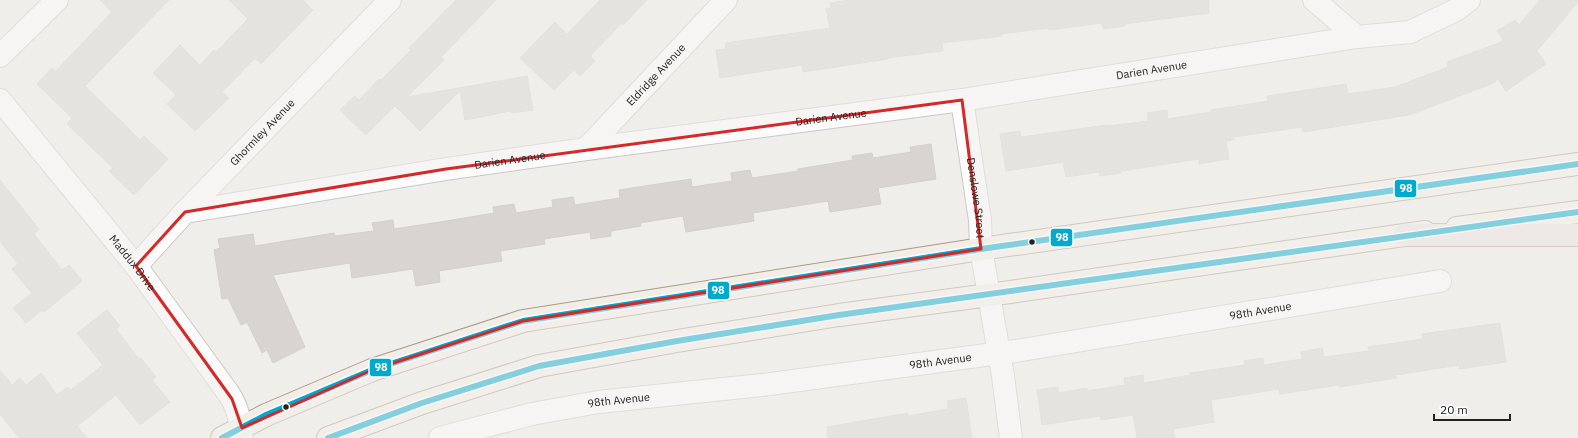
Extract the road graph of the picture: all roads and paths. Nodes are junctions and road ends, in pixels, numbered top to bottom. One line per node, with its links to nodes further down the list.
1 (57, 0): 7 (street)
2 (390, 0): 12 (street, Ghormley Avenue)
3 (726, 0): 10 (street, Eldridge Avenue)
4 (1314, 0): 6 (street)
5 (1469, 0): 6 (street, Darien Avenue)
6 (1357, 37): 9 (street, Darien Avenue)
7 (0, 56)
8 (0, 100): 17 (street, Maddux Drive)
9 (962, 100): 10 (street, Darien Avenue); 16 (street, Denslowe Street)
10 (586, 149): 12 (street, Darien Avenue)
11 (1578, 164): 16 (main road)
12 (185, 212): 17 (street, Ghormley Avenue)
13 (1578, 212): 14 (main road)
14 (1405, 235): 15 (highway); 19 (main road)
15 (1578, 236)
16 (981, 249): 19 (street, Denslowe Street); 21 (main road)
17 (136, 266): 21 (street, Maddux Drive)
18 (1440, 281): 20 (street, 98th Avenue)
19 (989, 295): 20 (street, Denslowe Street); 23 (main road)
20 (998, 353): 24 (street, 98th Avenue); 25 (street, Denslowe Street)
21 (242, 433): 22 (main road)
22 (222, 438)
23 (328, 438)
24 (440, 438)
25 (1011, 438)

